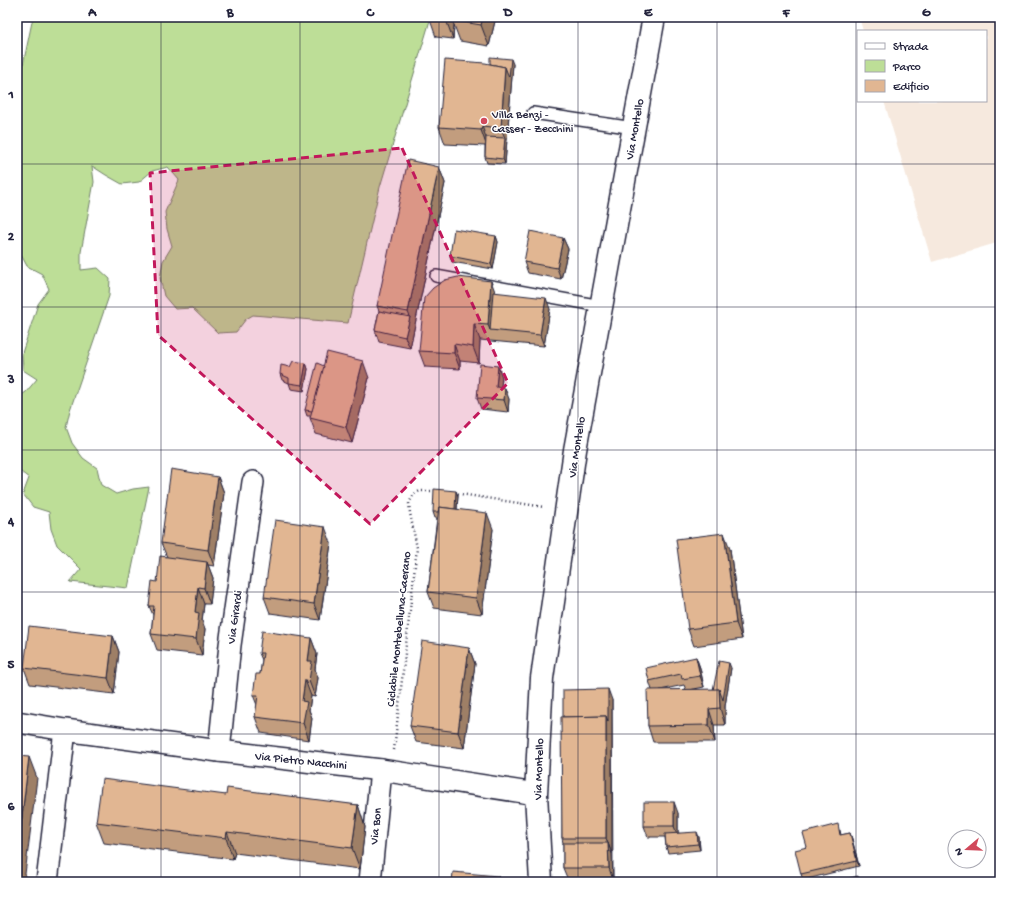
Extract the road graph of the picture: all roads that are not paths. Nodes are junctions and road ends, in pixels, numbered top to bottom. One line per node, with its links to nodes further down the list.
1 (654, 17): 3 (main road, Via Montello)
2 (533, 113): 3 (lane)
3 (634, 128): 5 (main road, Via Montello)
4 (436, 276): 5 (lane)
5 (601, 306): 11 (main road, Via Montello)
6 (253, 482): 9 (street, Via Girardi)
7 (17, 722): 8 (street, Via Pietro Nacchini)
8 (65, 730): 9 (street, Via Pietro Nacchini); 12 (street)
9 (219, 751): 10 (street, Via Pietro Nacchini)
10 (386, 770): 11 (street, Via Pietro Nacchini); 13 (street, Via Bon)
11 (536, 794): 14 (main road, Via Montello)
12 (47, 882)
13 (370, 882)
14 (541, 882)

